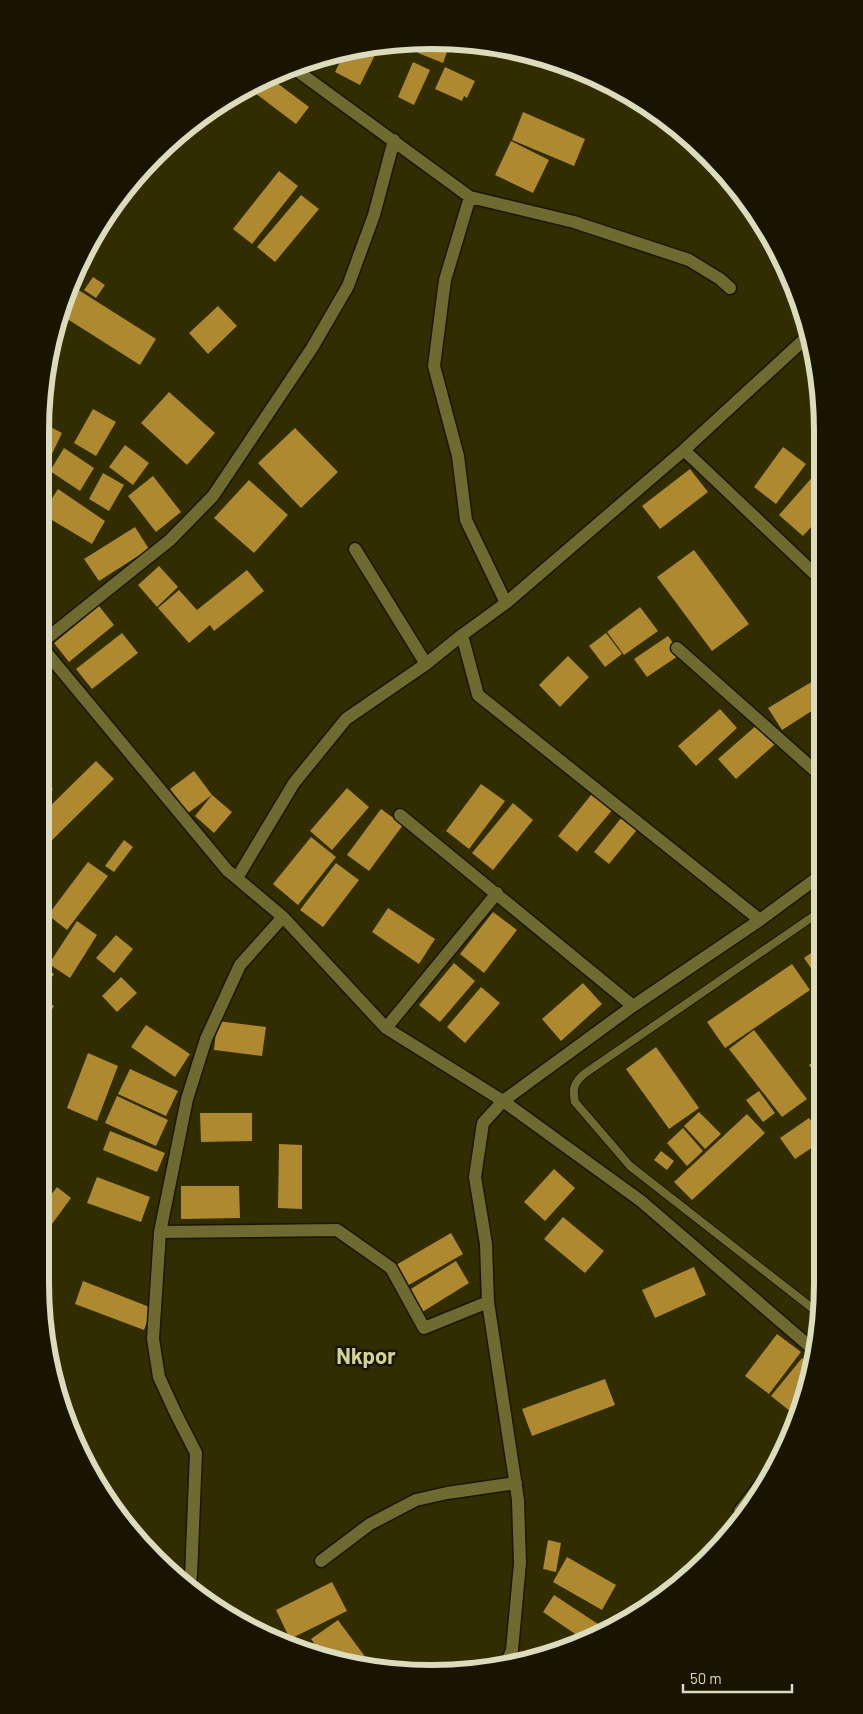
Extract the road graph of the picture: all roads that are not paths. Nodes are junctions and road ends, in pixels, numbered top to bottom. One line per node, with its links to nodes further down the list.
1 (299, 72): 2 (street)
2 (394, 140): 3 (street); 11 (street)
3 (470, 197): 4 (street); 9 (street)
4 (730, 288)
5 (803, 341): 6 (street)
6 (684, 450): 8 (street); 9 (street)
7 (355, 549): 14 (street)
8 (814, 573)
9 (506, 603): 10 (street)
10 (462, 635): 14 (street); 22 (street)
11 (49, 638)
12 (677, 648): 15 (street)
13 (49, 655): 17 (street)
14 (426, 664): 17 (street)
15 (814, 770)
16 (400, 814): 19 (street)
17 (237, 878): 21 (street)
18 (814, 880): 22 (street)
19 (497, 893): 23 (street); 24 (street)
20 (814, 915): 28 (lane)
21 (283, 917): 24 (street); 26 (street)
22 (760, 920): 23 (street)
23 (633, 1006): 25 (street)
24 (386, 1028): 25 (street)
25 (503, 1101): 27 (street); 29 (street)
26 (160, 1232): 27 (street); 32 (street)
27 (488, 1302): 30 (street)
28 (813, 1309)
29 (809, 1346)
30 (516, 1483): 31 (street); 33 (street)
31 (321, 1561)
32 (191, 1580)
33 (509, 1657)

